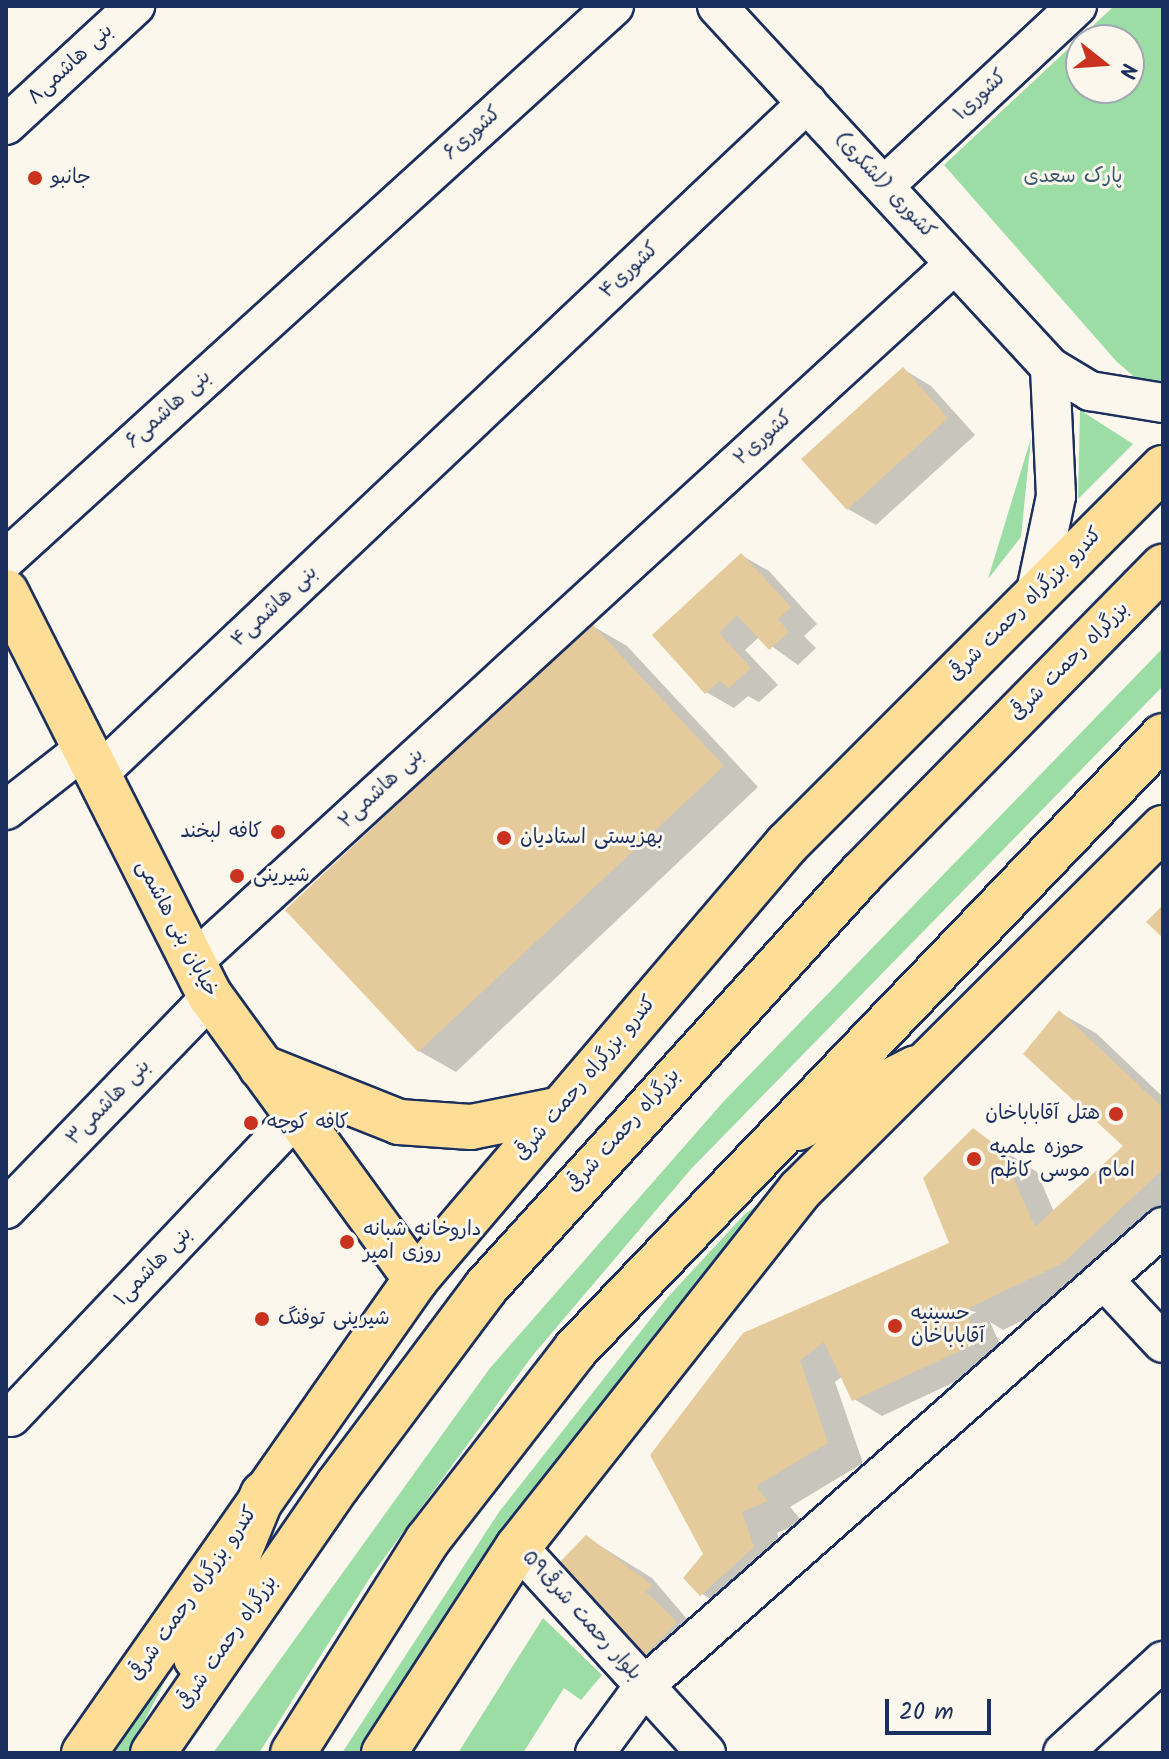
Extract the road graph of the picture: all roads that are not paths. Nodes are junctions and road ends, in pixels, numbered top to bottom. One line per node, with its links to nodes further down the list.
1 (135, 6): 6 (street, ۸بنی هاشمی)
2 (614, 6): 8 (street, کشوری۶)
3 (717, 6): 5 (street, کشوری (لشکری))
4 (1077, 6): 7 (street, ۱کشوری)
5 (807, 103): 7 (street, کشوری (لشکری)); 12 (street, کشوری۴)
6 (6, 125)
7 (884, 186): 9 (street, کشوری (لشکری))
8 (332, 262): 14 (street, ۶بنی هاشمی)
9 (955, 264): 10 (street, کشوری (لشکری)); 17 (street, کشوری۲)
10 (1050, 367): 11 (street, کشوری (لشکری)); 16 (street)
11 (1163, 403)
12 (452, 439): 20 (street, ۴بنی هاشمی)
13 (1163, 468): 16 (main road, کندرو بزرگراه رحمت شرقی)
14 (6, 559)
15 (1163, 567): 39 (main road, بزرگراه رحمت شرقی)
16 (1035, 596): 26 (main road, کندرو بزرگراه رحمت شرقی)
17 (573, 614): 23 (street, ۲بنی هاشمی)
18 (11, 617): 20 (main road, خیابان بنی هاشمی)
19 (1163, 736): 28 (main road)
20 (91, 762): 21 (street, ۴بنی هاشمی); 23 (main road, خیابان بنی هاشمی)
21 (6, 810)
22 (1163, 828): 25 (main road)
23 (201, 981): 24 (main road, خیابان بنی هاشمی); 29 (street, بنی هاشمی۳)
24 (261, 1067): 26 (main road); 27 (main road, خیابان بنی هاشمی)
25 (916, 1068): 28 (main road); 36 (main road)
26 (561, 1109): 31 (main road, کندرو بزرگراه رحمت شرقی)
27 (297, 1116): 31 (main road, خیابان بنی هاشمی); 34 (street, بنی هاشمی۱)
28 (764, 1146): 41 (main road)
29 (6, 1209)
30 (1163, 1227): 32 (street)
31 (416, 1279): 35 (main road, کندرو بزرگراه رحمت شرقی)
32 (1104, 1280): 33 (street); 38 (street)
33 (1163, 1343)
34 (11, 1417)
35 (263, 1494): 39 (main road); 40 (main road, کندرو بزرگراه رحمت شرقی)
36 (518, 1547): 38 (street, بلوار رحمت شرقی۵۹); 42 (main road)
37 (1163, 1661): 45 (street)
38 (644, 1686): 43 (street); 44 (street, بلوار رحمت شرقی۵۹)
39 (158, 1744)
40 (84, 1753)
41 (293, 1753)
42 (384, 1753)
43 (595, 1753)
44 (706, 1753)
45 (1063, 1753)

